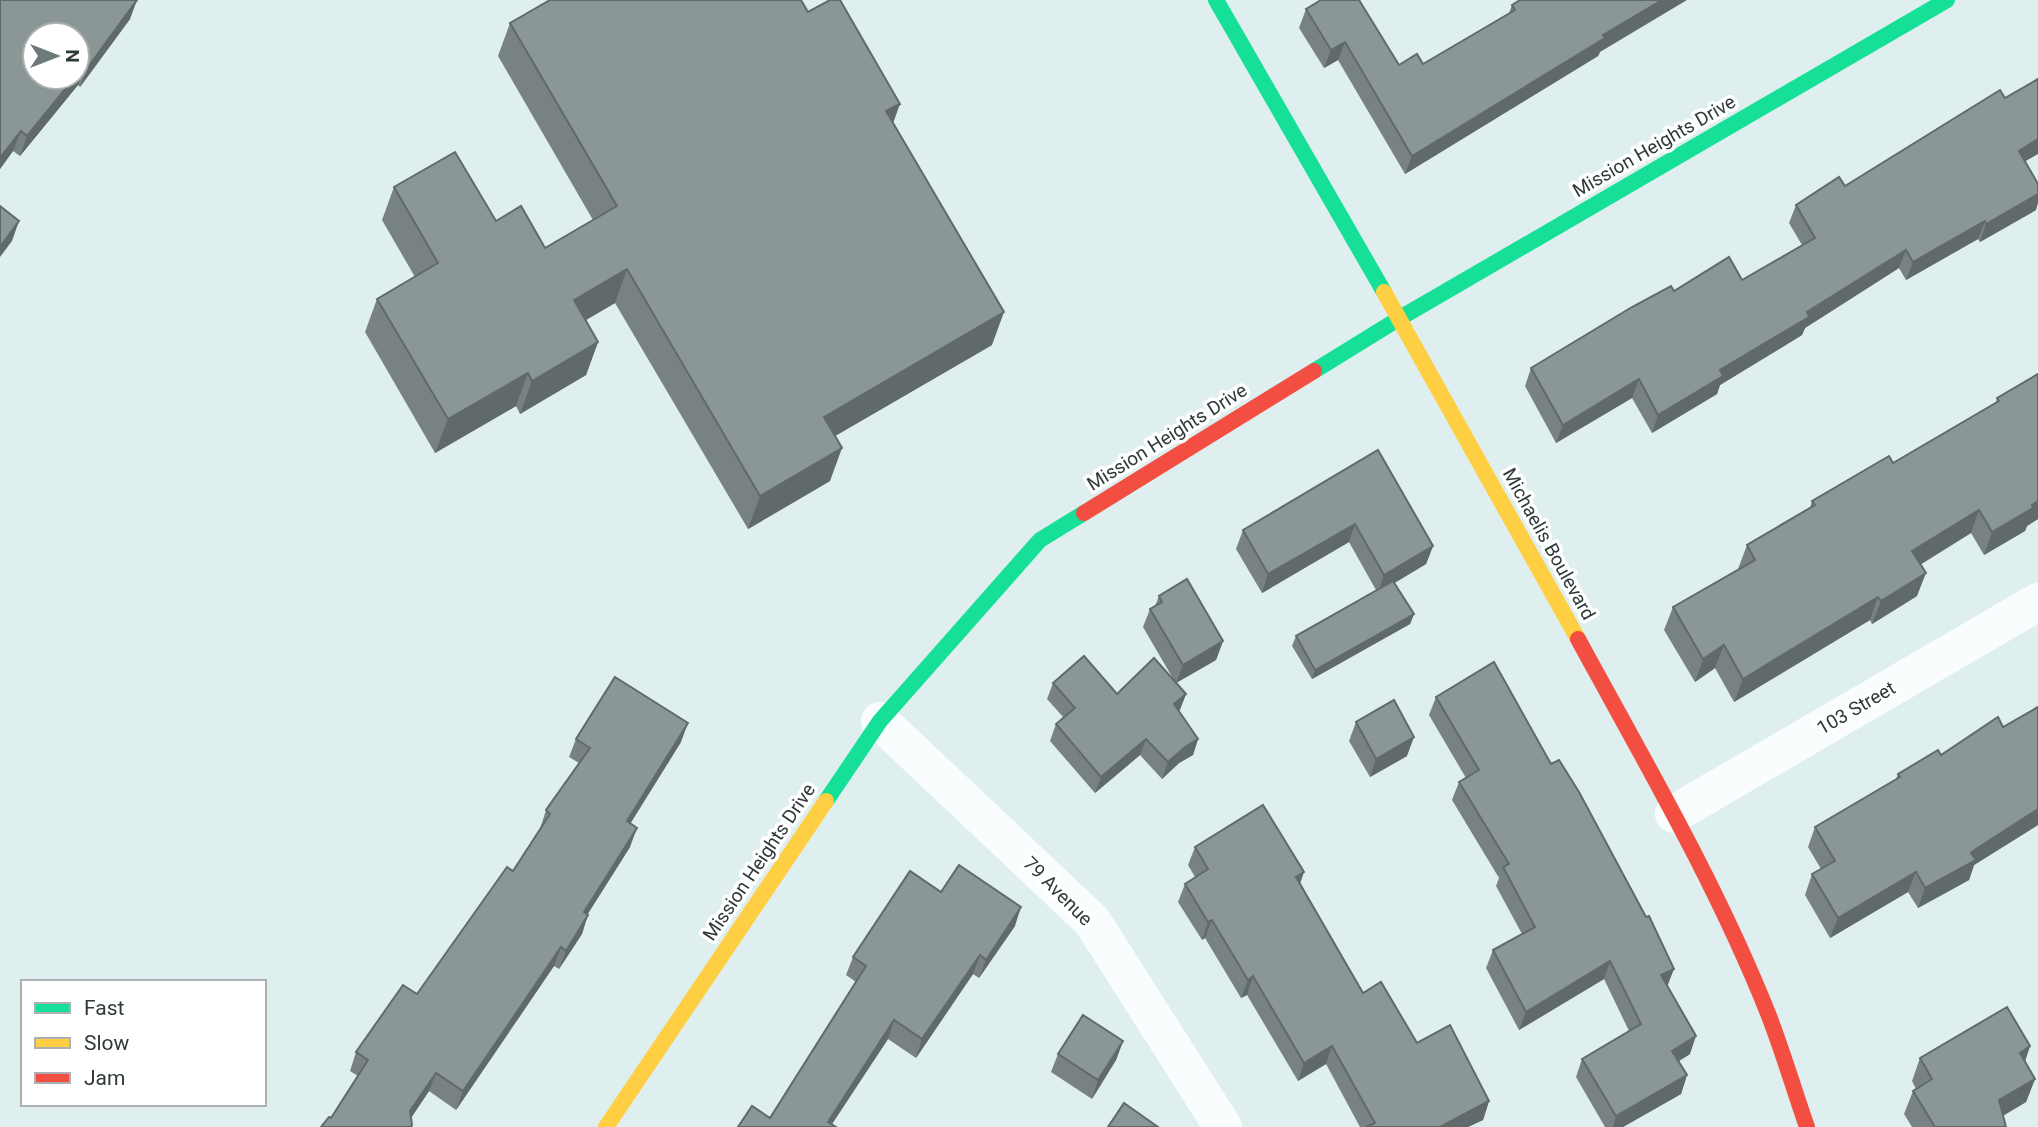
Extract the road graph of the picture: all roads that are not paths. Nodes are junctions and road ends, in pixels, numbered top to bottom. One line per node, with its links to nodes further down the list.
1 (1216, 0): 3 (street, Michaelis Boulevard)
2 (1947, 0): 3 (street, Mission Heights Drive)
3 (1400, 318): 5 (street, Mission Heights Drive); 6 (street, Michaelis Boulevard)
4 (2038, 602): 6 (street, 103 Street)
5 (880, 721): 7 (street, Mission Heights Drive); 8 (street, 79 Avenue)
6 (1674, 814): 9 (street, Michaelis Boulevard)
7 (606, 1127)
8 (1223, 1127)
9 (1807, 1127)

